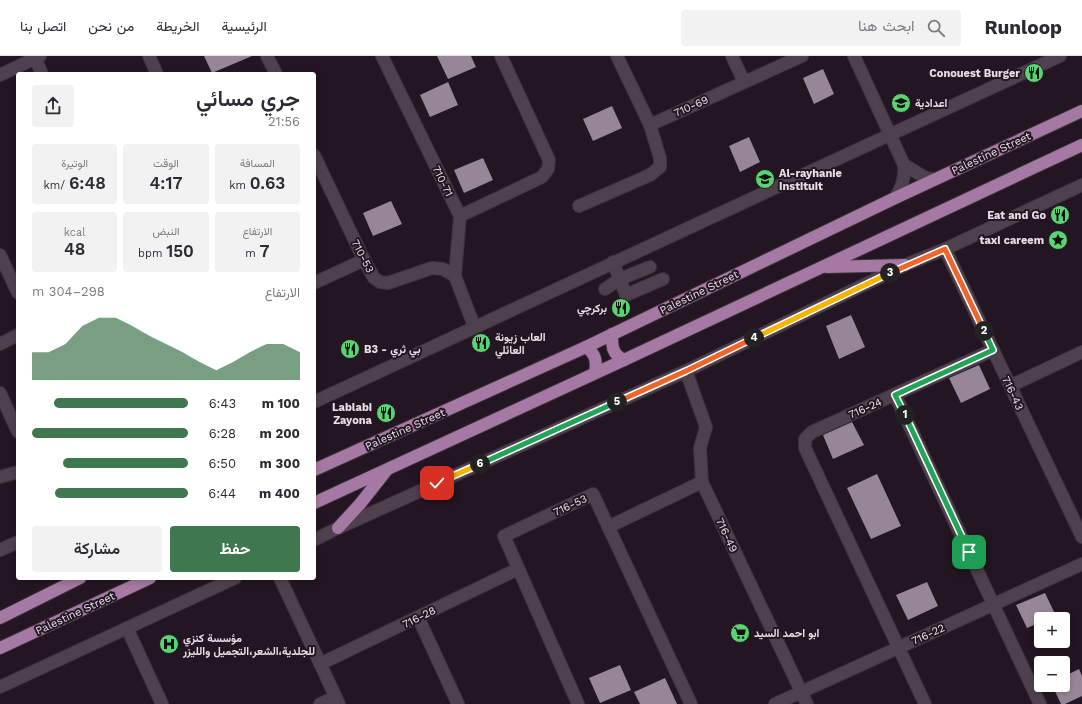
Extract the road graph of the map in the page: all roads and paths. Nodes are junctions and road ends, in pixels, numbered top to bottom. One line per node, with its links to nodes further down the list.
1 (149, 56): 12 (street)
2 (267, 56): 13 (street)
3 (382, 56): 26 (street, 710-71)
4 (501, 56): 26 (street)
5 (617, 56): 17 (street)
6 (732, 56): 15 (street)
7 (802, 56): 15 (street, 710-69)
8 (854, 56): 18 (street)
9 (1060, 56): 18 (street)
10 (36, 57): 11 (street); 14 (street)
11 (41, 72)
12 (156, 72)
13 (275, 72)
14 (0, 75)
15 (744, 82): 17 (street, 710-69)
16 (1082, 111): 22 (main road, Palestine Street)
17 (650, 125): 25 (street)
18 (890, 136): 21 (street); 30 (street)
19 (1082, 145): 33 (main road)
20 (316, 159): 28 (street, 710-53)
21 (904, 164): 22 (street); 24 (street)
22 (935, 179): 24 (main road, Palestine Street)
23 (1082, 185): 27 (street)
24 (895, 198): 41 (main road, Palestine Street)
25 (579, 206)
26 (460, 216): 34 (street)
27 (945, 249): 31 (street); 45 (street, 716-43)
28 (364, 260): 34 (street, 710-53); 37 (street)
29 (1, 262): 38 (street)
30 (613, 262): 35 (street); 40 (street)
31 (905, 265): 33 (main road); 48 (street)
32 (650, 267): 35 (street)
33 (821, 267): 47 (main road)
34 (456, 276): 40 (street)
35 (620, 279): 36 (street); 39 (street)
36 (663, 279)
37 (316, 282)
38 (16, 289)
39 (605, 289)
40 (474, 326): 53 (street)
41 (612, 334): 44 (main road, Palestine Street); 47 (main road)
42 (16, 336): 43 (street)
43 (0, 344)
44 (586, 347): 49 (main road); 55 (main road, Palestine Street)
45 (993, 350): 50 (street, 716-43); 52 (street, 716-24)
46 (1082, 352): 50 (street)
47 (624, 360): 49 (main road)
48 (686, 371): 59 (street, 716-49); 63 (street)
49 (595, 373): 56 (main road)
50 (1010, 386): 61 (street, 716-43)
51 (0, 393): 54 (street)
52 (895, 395): 74 (street); 78 (street, 716-24)
53 (316, 401)
54 (16, 428)
55 (316, 469)
56 (388, 469): 60 (main road); 63 (main road)
57 (16, 473): 58 (street)
58 (0, 478)
59 (702, 482): 62 (street); 82 (street, 716-49)
60 (316, 501)
61 (1079, 523): 64 (street, 716-43)
62 (608, 527): 69 (street, 716-53); 88 (street, 716-53)
63 (338, 528): 65 (street)
64 (1082, 537)
65 (316, 539)
66 (16, 543): 67 (street)
67 (0, 550)
68 (1082, 564): 74 (street, 716-22)
69 (518, 569): 75 (street, 716-28); 87 (street, 716-53)
70 (76, 580): 76 (main road)
71 (146, 580): 79 (main road, Palestine Street)
72 (231, 580): 77 (street)
73 (281, 580): 80 (street)
74 (993, 604): 78 (street, 716-22); 92 (street)
75 (418, 617): 80 (street, 716-28); 86 (street)
76 (0, 618)
77 (127, 628): 81 (street); 84 (street)
78 (899, 647): 82 (street, 716-22); 91 (street)
79 (0, 648)
80 (320, 664): 83 (street)
81 (0, 687)
82 (801, 692): 89 (street, 716-22); 90 (street, 716-49)
83 (337, 700): 85 (street)
84 (162, 704)
85 (320, 704)
86 (458, 704)
87 (578, 704)
88 (691, 704)
89 (775, 704)
90 (807, 704)
91 (925, 704)
92 (1040, 704)

